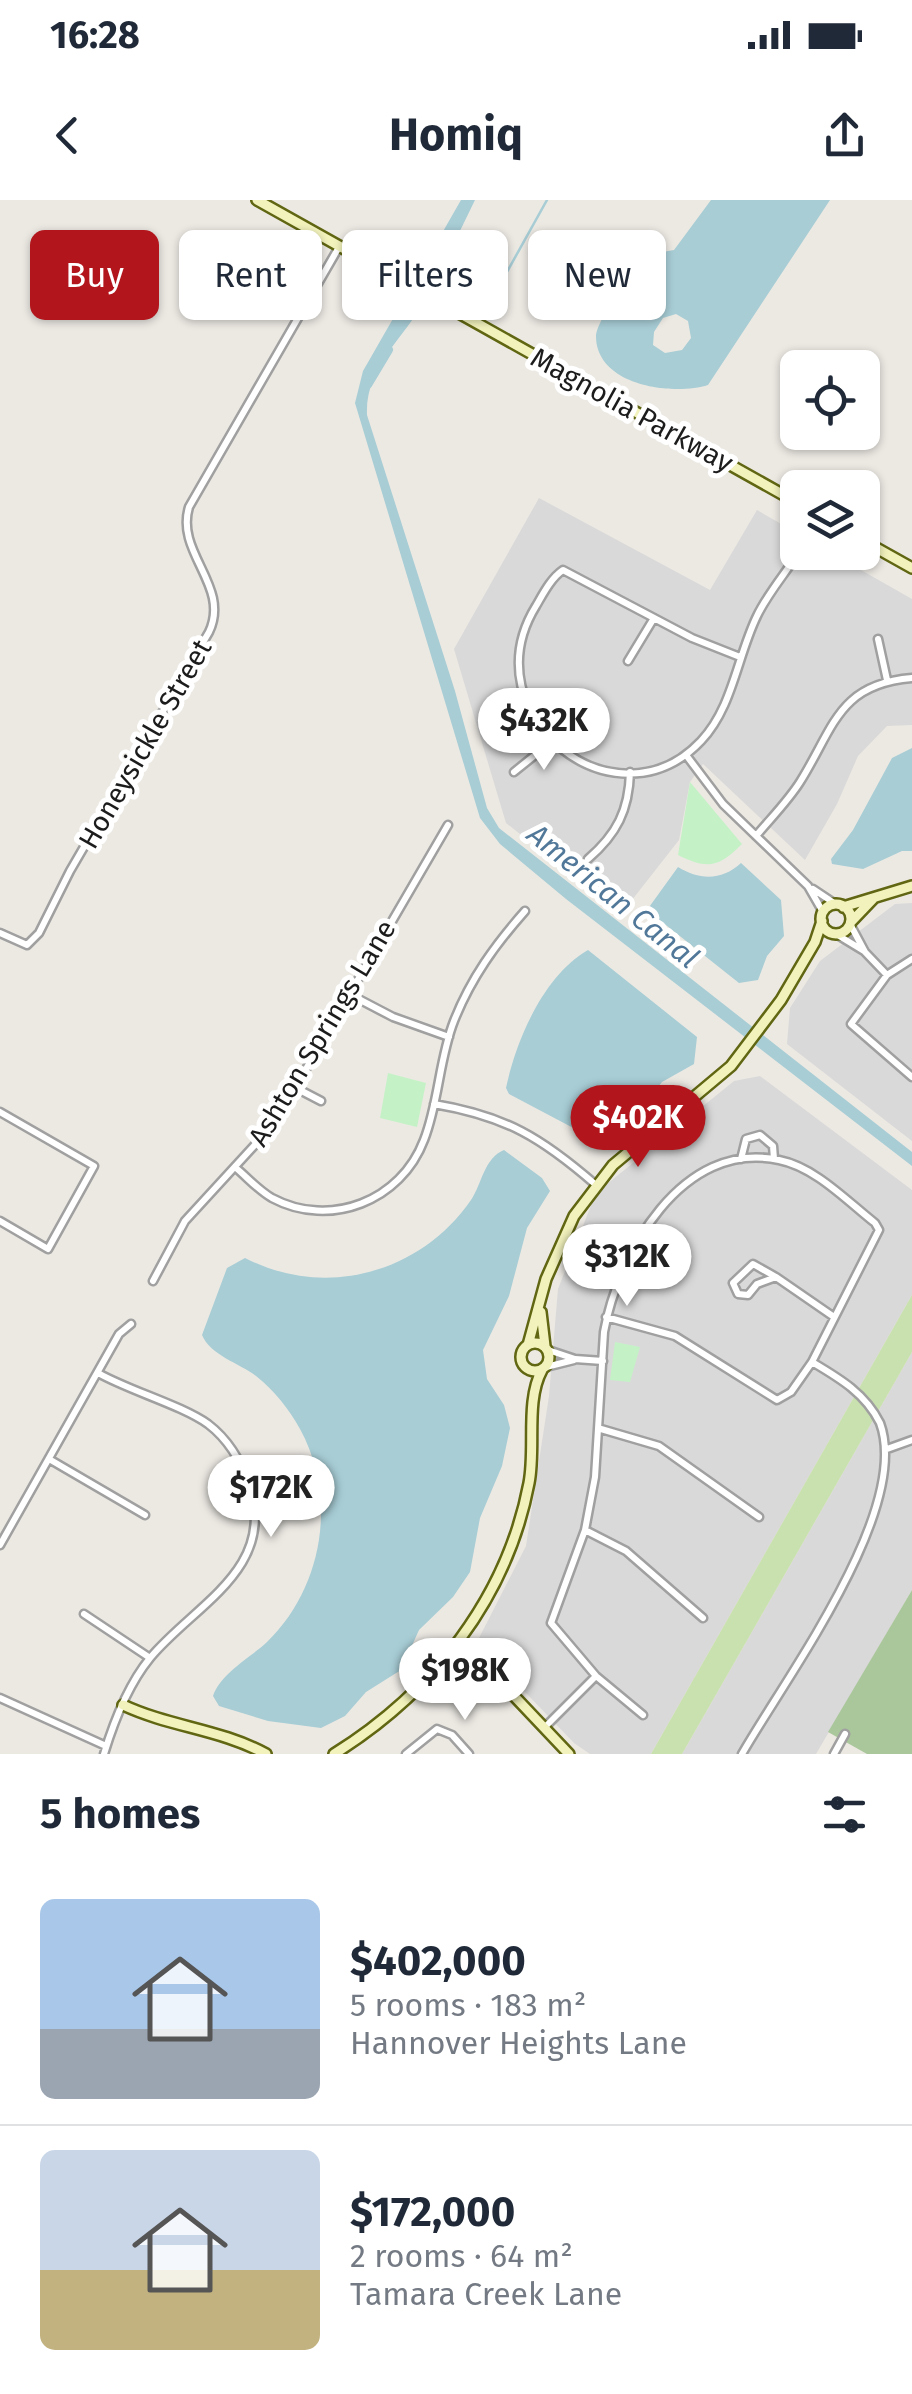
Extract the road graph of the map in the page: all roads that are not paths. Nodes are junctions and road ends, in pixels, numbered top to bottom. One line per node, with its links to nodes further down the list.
1 (257, 200): 2 (street, Magnolia Parkway)
2 (339, 247): 3 (street, Magnolia Parkway); 27 (street, Honeysickle Street)
3 (780, 493)
4 (880, 550): 5 (street)
5 (912, 568)
6 (787, 570): 9 (street)
7 (654, 618): 9 (street); 10 (street); 13 (street)
8 (878, 639): 12 (street)
9 (740, 657): 14 (street)
10 (628, 661)
11 (912, 678): 12 (street)
12 (886, 680): 18 (street)
13 (550, 742): 15 (street); 16 (street)
14 (686, 755): 16 (street); 18 (street)
15 (514, 772)
16 (630, 772): 19 (street)
17 (448, 825): 33 (street, Ashton Springs Lane)
18 (756, 836): 20 (street)
19 (588, 859)
20 (808, 886): 23 (street); 25 (street)
21 (912, 886): 22 (street)
22 (880, 894): 23 (street); 26 (street)
23 (840, 906): 25 (street); 26 (street)
24 (525, 911): 34 (street)
25 (822, 916): 28 (street); 29 (street)
26 (850, 923): 28 (street); 30 (street)
27 (0, 933)
28 (833, 934): 29 (street); 30 (street)
29 (815, 942): 43 (street)
30 (865, 952): 32 (street)
31 (912, 959): 32 (street)
32 (886, 974): 35 (street)
33 (349, 994): 34 (street); 36 (street, Ashton Springs Lane)
34 (449, 1037): 38 (street)
35 (912, 1077)
36 (296, 1088): 37 (street); 42 (street, Ashton Springs Lane)
37 (321, 1101)
38 (434, 1104): 42 (street); 43 (street)
39 (0, 1112): 44 (street)
40 (741, 1159): 41 (street); 41 (street); 48 (street)
41 (774, 1159): 49 (street)
42 (236, 1168): 46 (street, Ashton Springs Lane)
43 (596, 1185): 47 (street)
44 (0, 1221)
45 (776, 1277): 45 (street); 49 (street)
46 (153, 1281)
47 (540, 1304): 51 (street); 52 (street)
48 (606, 1317): 54 (street); 55 (street)
49 (834, 1317): 55 (street)
50 (131, 1324): 58 (street)
51 (528, 1345): 52 (street); 56 (street)
52 (547, 1349): 53 (street); 57 (street)
53 (575, 1359): 54 (street); 57 (street)
54 (603, 1360): 60 (street)
55 (812, 1362): 62 (street)
56 (524, 1367): 57 (street); 59 (street)
57 (544, 1369): 59 (street)
58 (98, 1373): 63 (street); 71 (street)
59 (534, 1401): 70 (street)
60 (601, 1429): 65 (street); 66 (street)
61 (912, 1440): 62 (street)
62 (887, 1449): 84 (street)
63 (49, 1459): 64 (street); 67 (street)
64 (144, 1515)
65 (759, 1518)
66 (585, 1530): 69 (street); 72 (street)
67 (0, 1545)
68 (84, 1614): 71 (street)
69 (703, 1618)
70 (456, 1646): 76 (street); 80 (street)
71 (150, 1658): 74 (street)
72 (596, 1676): 75 (street); 76 (street)
73 (0, 1698): 78 (street)
74 (123, 1705): 78 (street); 79 (street)
75 (643, 1715)
76 (544, 1728): 83 (street)
77 (845, 1734): 85 (street)
78 (105, 1750)
79 (259, 1752)
80 (334, 1754)
81 (406, 1754): 82 (street)
82 (469, 1754)
83 (569, 1754)
84 (742, 1754)
85 (834, 1754)

